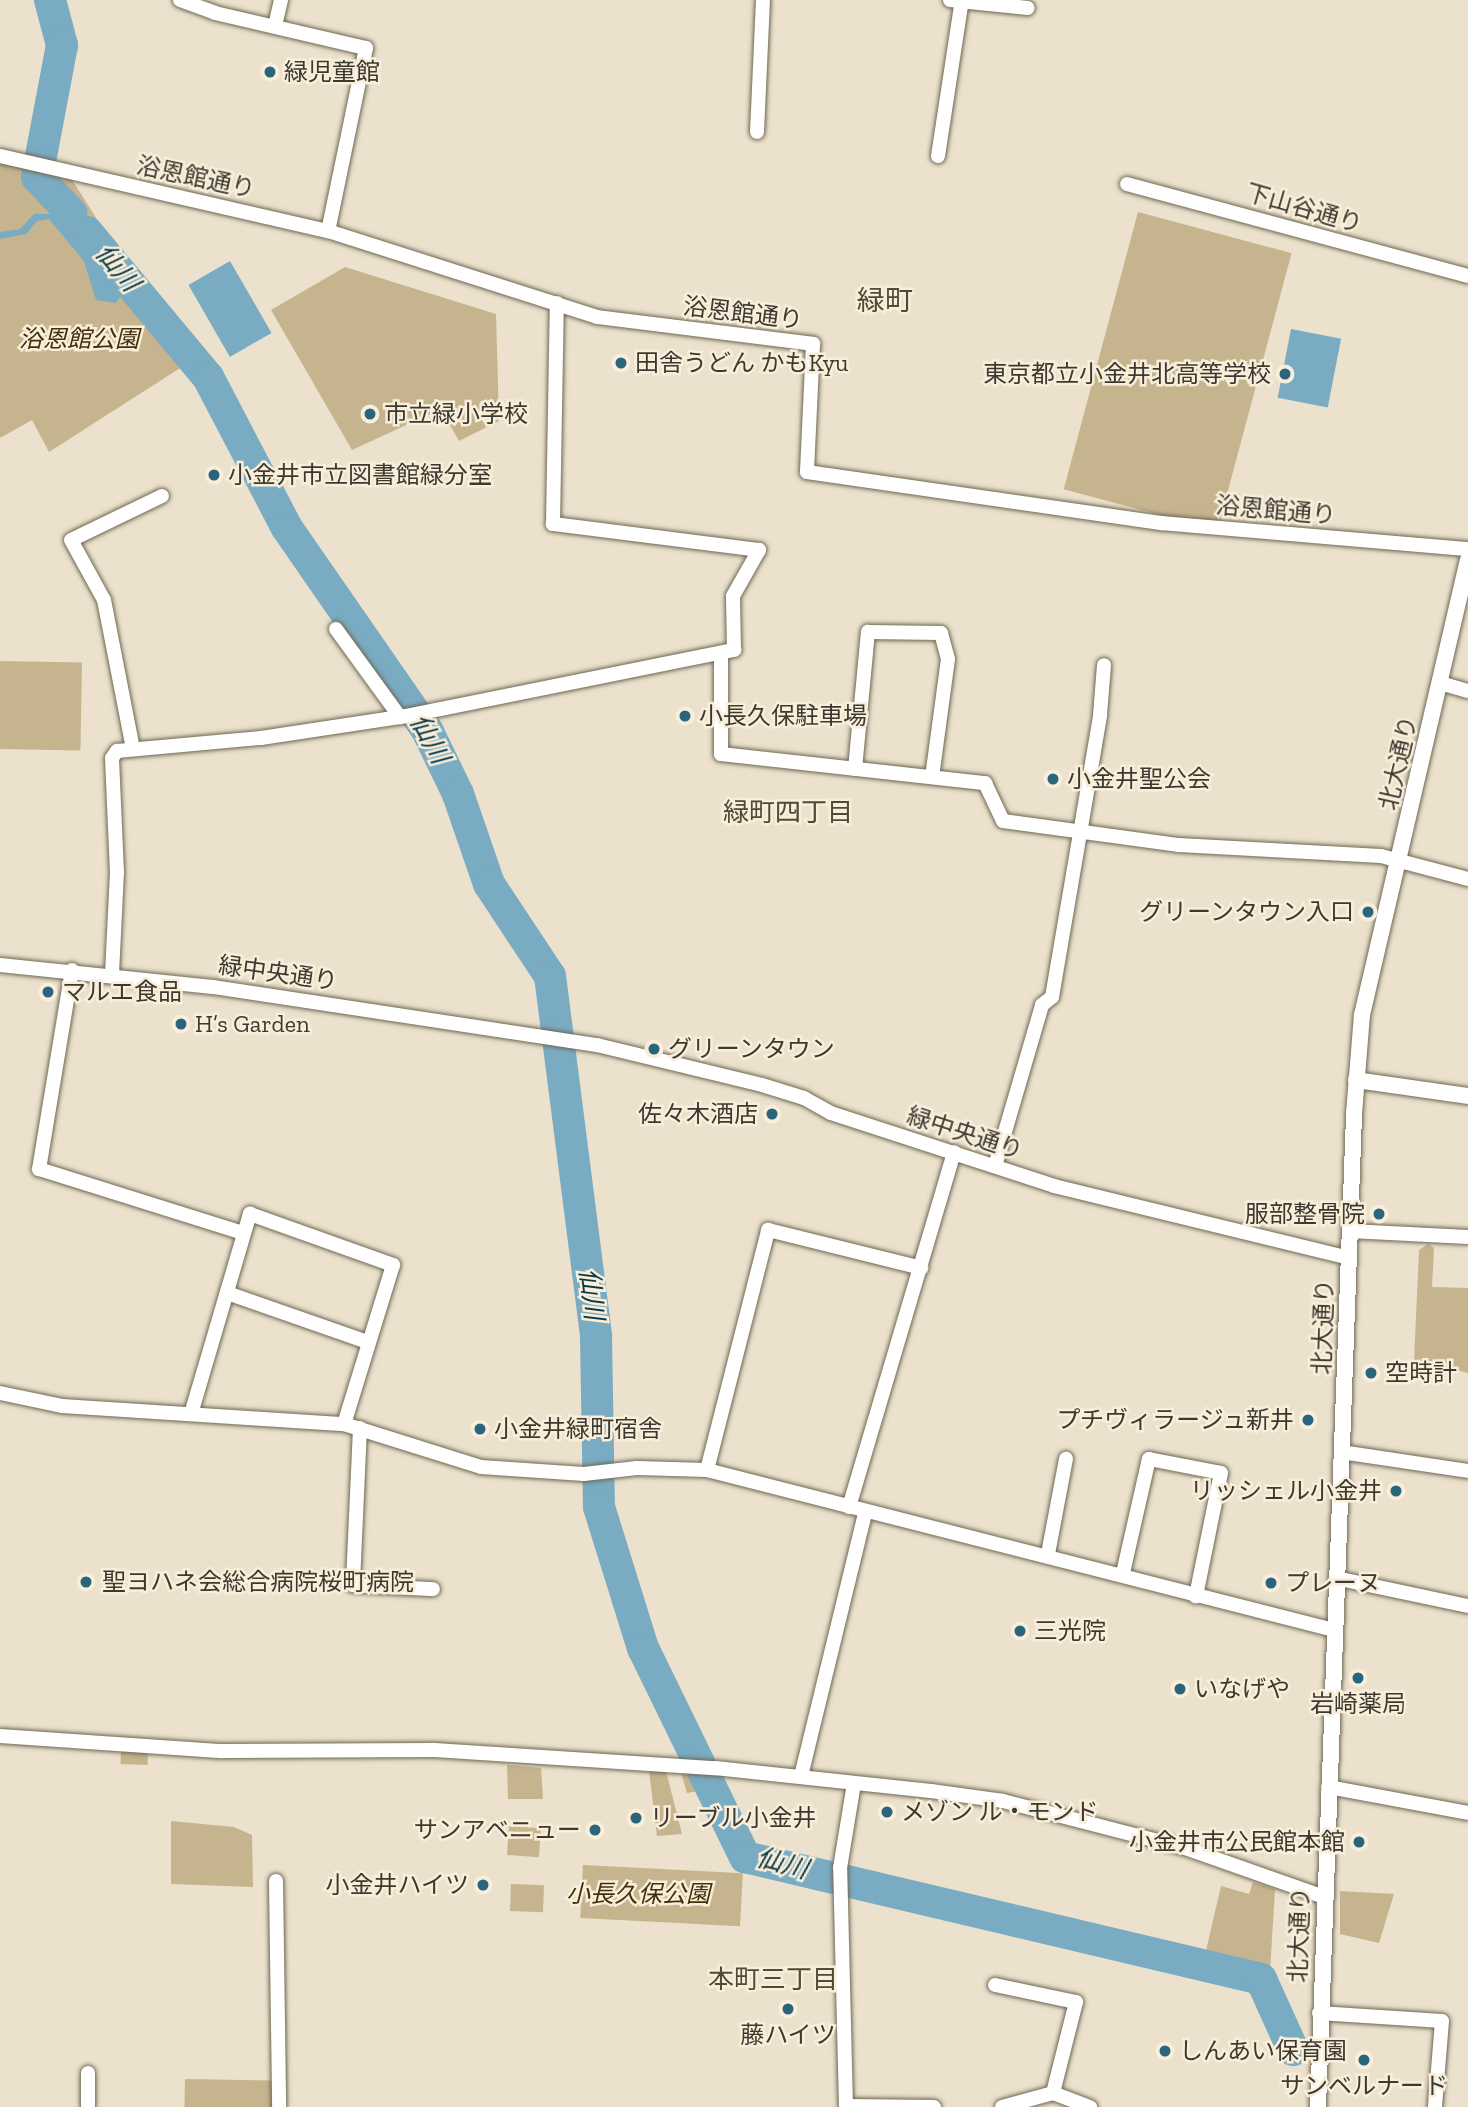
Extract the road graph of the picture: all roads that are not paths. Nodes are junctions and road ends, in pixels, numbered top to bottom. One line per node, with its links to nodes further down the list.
1 (180, 0): 6 (street)
2 (281, 0): 6 (street)
3 (764, 0): 7 (street)
4 (958, 0): 5 (street); 9 (street)
5 (1028, 8)
6 (275, 26): 11 (street)
7 (757, 132)
8 (0, 156): 11 (street, 浴恩館通り)
9 (938, 156)
10 (1127, 184): 12 (street, 下山谷通り)
11 (328, 231): 13 (street, 浴恩館通り)
12 (1468, 276)
13 (557, 303): 15 (street, 浴恩館通り); 18 (street)
14 (162, 496): 23 (street)
15 (1468, 549)
16 (1468, 561): 20 (street, 北大通り)
17 (336, 629): 22 (street)
18 (722, 653): 22 (street); 24 (street)
19 (1104, 665): 26 (street)
20 (1440, 683): 21 (street); 27 (street, 北大通り)
21 (1468, 691)
22 (403, 717): 23 (street)
23 (133, 749): 31 (street)
24 (855, 769): 25 (street); 25 (street)
25 (932, 777): 26 (street)
26 (1081, 834): 27 (street); 35 (street)
27 (1399, 860): 28 (street); 32 (street, 北大通り)
28 (1468, 880)
29 (0, 965): 30 (street, 緑中央通り)
30 (72, 970): 31 (street, 緑中央通り); 37 (street)
31 (112, 974): 34 (street, 緑中央通り)
32 (1356, 1080): 33 (street); 36 (street, 北大通り)
33 (1468, 1096)
34 (954, 1152): 35 (street, 緑中央通り); 40 (street)
35 (995, 1166): 39 (street, 緑中央通り)
36 (1350, 1231): 38 (street); 39 (street, 北大通り)
37 (243, 1233): 41 (street); 42 (street)
38 (1468, 1237)
39 (1349, 1258): 47 (street, 北大通り)
40 (921, 1268): 49 (street); 51 (street)
41 (227, 1293): 42 (street); 44 (street)
42 (368, 1342): 45 (street)
43 (0, 1392): 44 (street)
44 (191, 1414): 45 (street)
45 (344, 1424): 46 (street)
46 (360, 1428): 49 (street); 56 (street)
47 (1341, 1452): 50 (street); 55 (street, 北大通り)
48 (1066, 1459): 53 (street)
49 (707, 1470): 51 (street)
50 (1468, 1471)
51 (849, 1507): 52 (street)
52 (865, 1513): 53 (street); 61 (street)
53 (1048, 1554): 54 (street)
54 (1123, 1573): 57 (street); 57 (street)
55 (1336, 1578): 58 (street); 59 (street, 北大通り)
56 (433, 1589)
57 (1196, 1596): 59 (street)
58 (1468, 1606)
59 (1334, 1630): 63 (street, 北大通り)
60 (0, 1736): 61 (street)
61 (801, 1776): 62 (street)
62 (854, 1783): 66 (street); 71 (street)
63 (1328, 1787): 64 (street); 66 (street, 北大通り)
64 (1468, 1813)
65 (276, 1881): 73 (street)
66 (1324, 1897): 68 (street, 北大通り)
67 (995, 1985): 70 (street)
68 (1319, 2013): 77 (street, 北大通り); 78 (street)
69 (89, 2073): 72 (street)
70 (1054, 2092): 75 (street); 76 (street)
71 (846, 2106): 74 (street)
72 (88, 2107)
73 (279, 2107)
74 (934, 2107)
75 (1002, 2107)
76 (1090, 2107)
77 (1318, 2107)
78 (1435, 2107)

